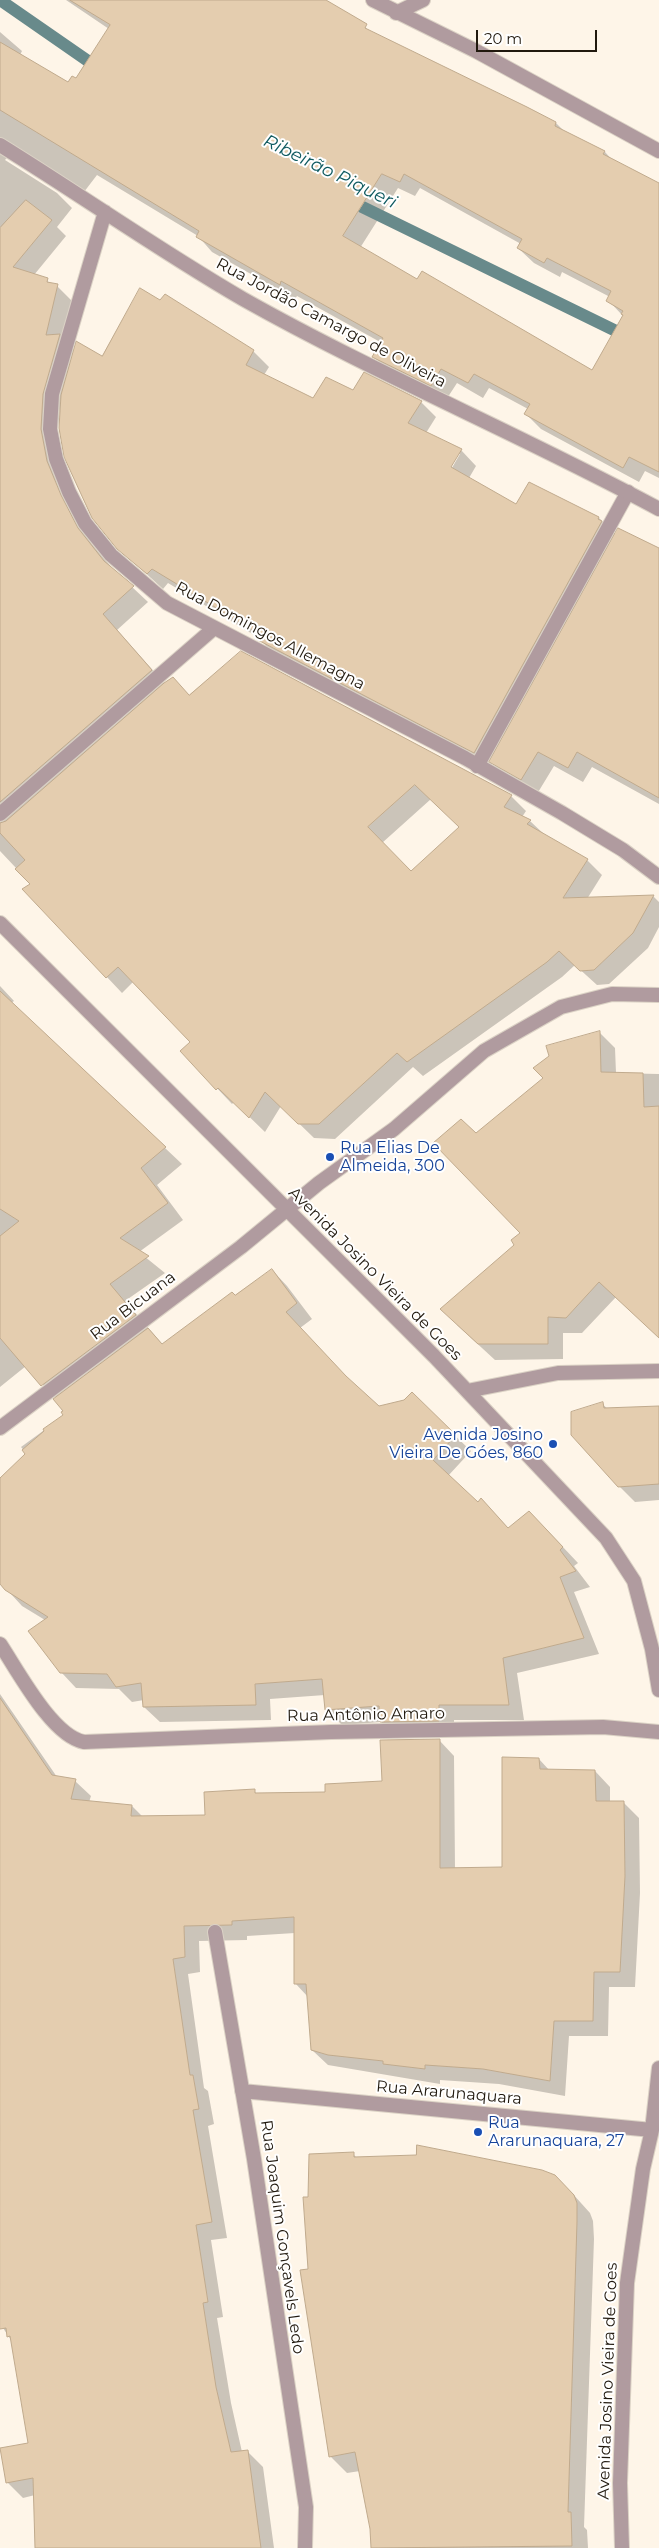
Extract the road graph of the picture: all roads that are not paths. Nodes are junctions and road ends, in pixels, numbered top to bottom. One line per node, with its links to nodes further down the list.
1 (373, 0): 3 (street)
2 (423, 0): 3 (street)
3 (396, 13): 5 (street)
4 (0, 144): 6 (street, Rua Jordão Camargo de Oliveira)
5 (659, 151)
6 (105, 212): 7 (street, Rua Jordão Camargo de Oliveira); 9 (street, Rua Domingos Allemagna)
7 (628, 492): 8 (street, Rua Jordão Camargo de Oliveira); 10 (street)
8 (659, 509)
9 (213, 628): 10 (street, Rua Domingos Allemagna); 11 (street)
10 (478, 766): 12 (street, Rua Domingos Allemagna)
11 (0, 814)
12 (659, 877)
13 (0, 923): 15 (street, Avenida Josino Vieira de Goes)
14 (659, 995): 15 (street, Rua Bicuana)
15 (286, 1209): 17 (street, Avenida Josino Vieira de Goes); 18 (street, Rua Bicuana)
16 (659, 1371): 17 (street)
17 (467, 1391): 20 (street, Avenida Josino Vieira de Goes)
18 (0, 1428)
19 (0, 1644): 21 (street, Rua Antônio Amaro)
20 (659, 1690)
21 (659, 1732)
22 (215, 1932): 24 (street, Rua Joaquim Gonçavels Ledo)
23 (659, 2068): 25 (street, Avenida Josino Vieira de Goes)
24 (242, 2091): 25 (street, Rua Ararunaquara); 26 (street, Rua Joaquim Gonçavels Ledo)
25 (652, 2130): 27 (street, Avenida Josino Vieira de Goes)
26 (306, 2548)
27 (622, 2548)

